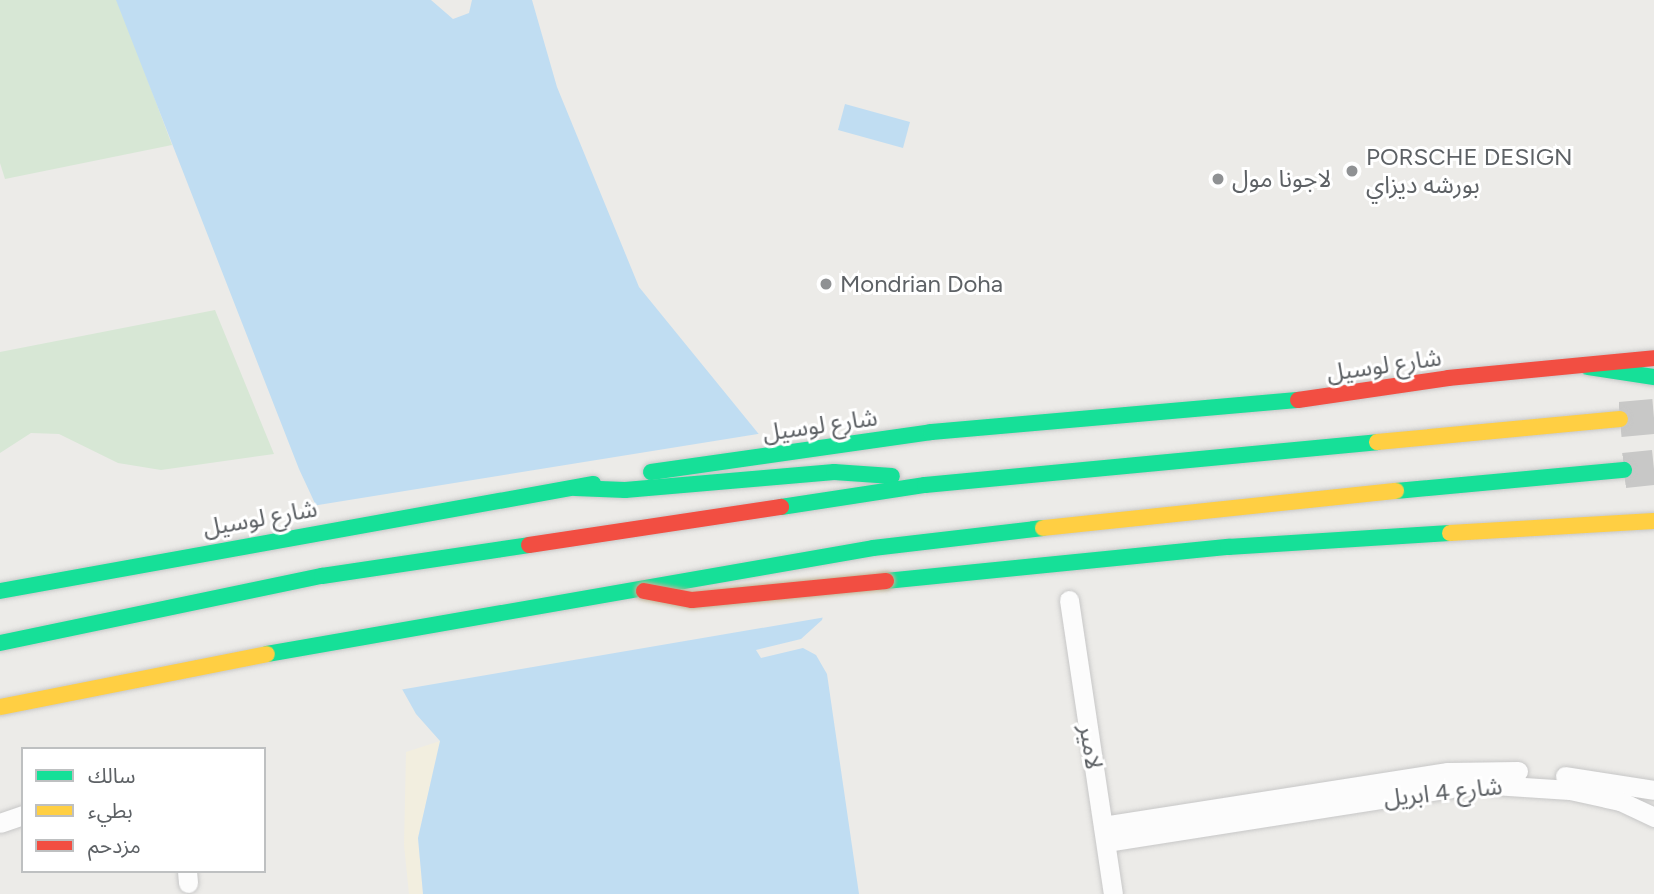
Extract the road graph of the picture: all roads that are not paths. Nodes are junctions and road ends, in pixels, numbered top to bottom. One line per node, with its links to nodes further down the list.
1 (1654, 340): 3 (main road)
2 (1654, 358): 3 (main road, شارع لوسيل)
3 (1588, 367): 4 (main road); 8 (main road, شارع لوسيل)
4 (1654, 377)
5 (1620, 419): 7 (main road)
6 (1624, 470): 14 (main road)
7 (925, 485): 8 (main road); 16 (main road)
8 (575, 488): 13 (main road, شارع لوسيل)
9 (1654, 507): 11 (main road)
10 (1654, 522): 11 (main road)
11 (1542, 527): 12 (main road); 14 (main road, bridge)
12 (1633, 540)
13 (0, 591)
14 (644, 591): 17 (main road)
15 (1069, 600): 25 (street, لامير)
16 (0, 643)
17 (51, 696): 18 (main road); 19 (main road)
18 (0, 707)
19 (1, 727)
20 (1555, 781): 21 (street, شارع 4 ابريل); 23 (street, شارع 4 ابريل); 25 (street, شارع 4 ابريل)
21 (1654, 790)
22 (21, 816): 24 (street)
23 (1654, 817)
24 (0, 823)
25 (1104, 834): 26 (street, لامير)
26 (1113, 894)

